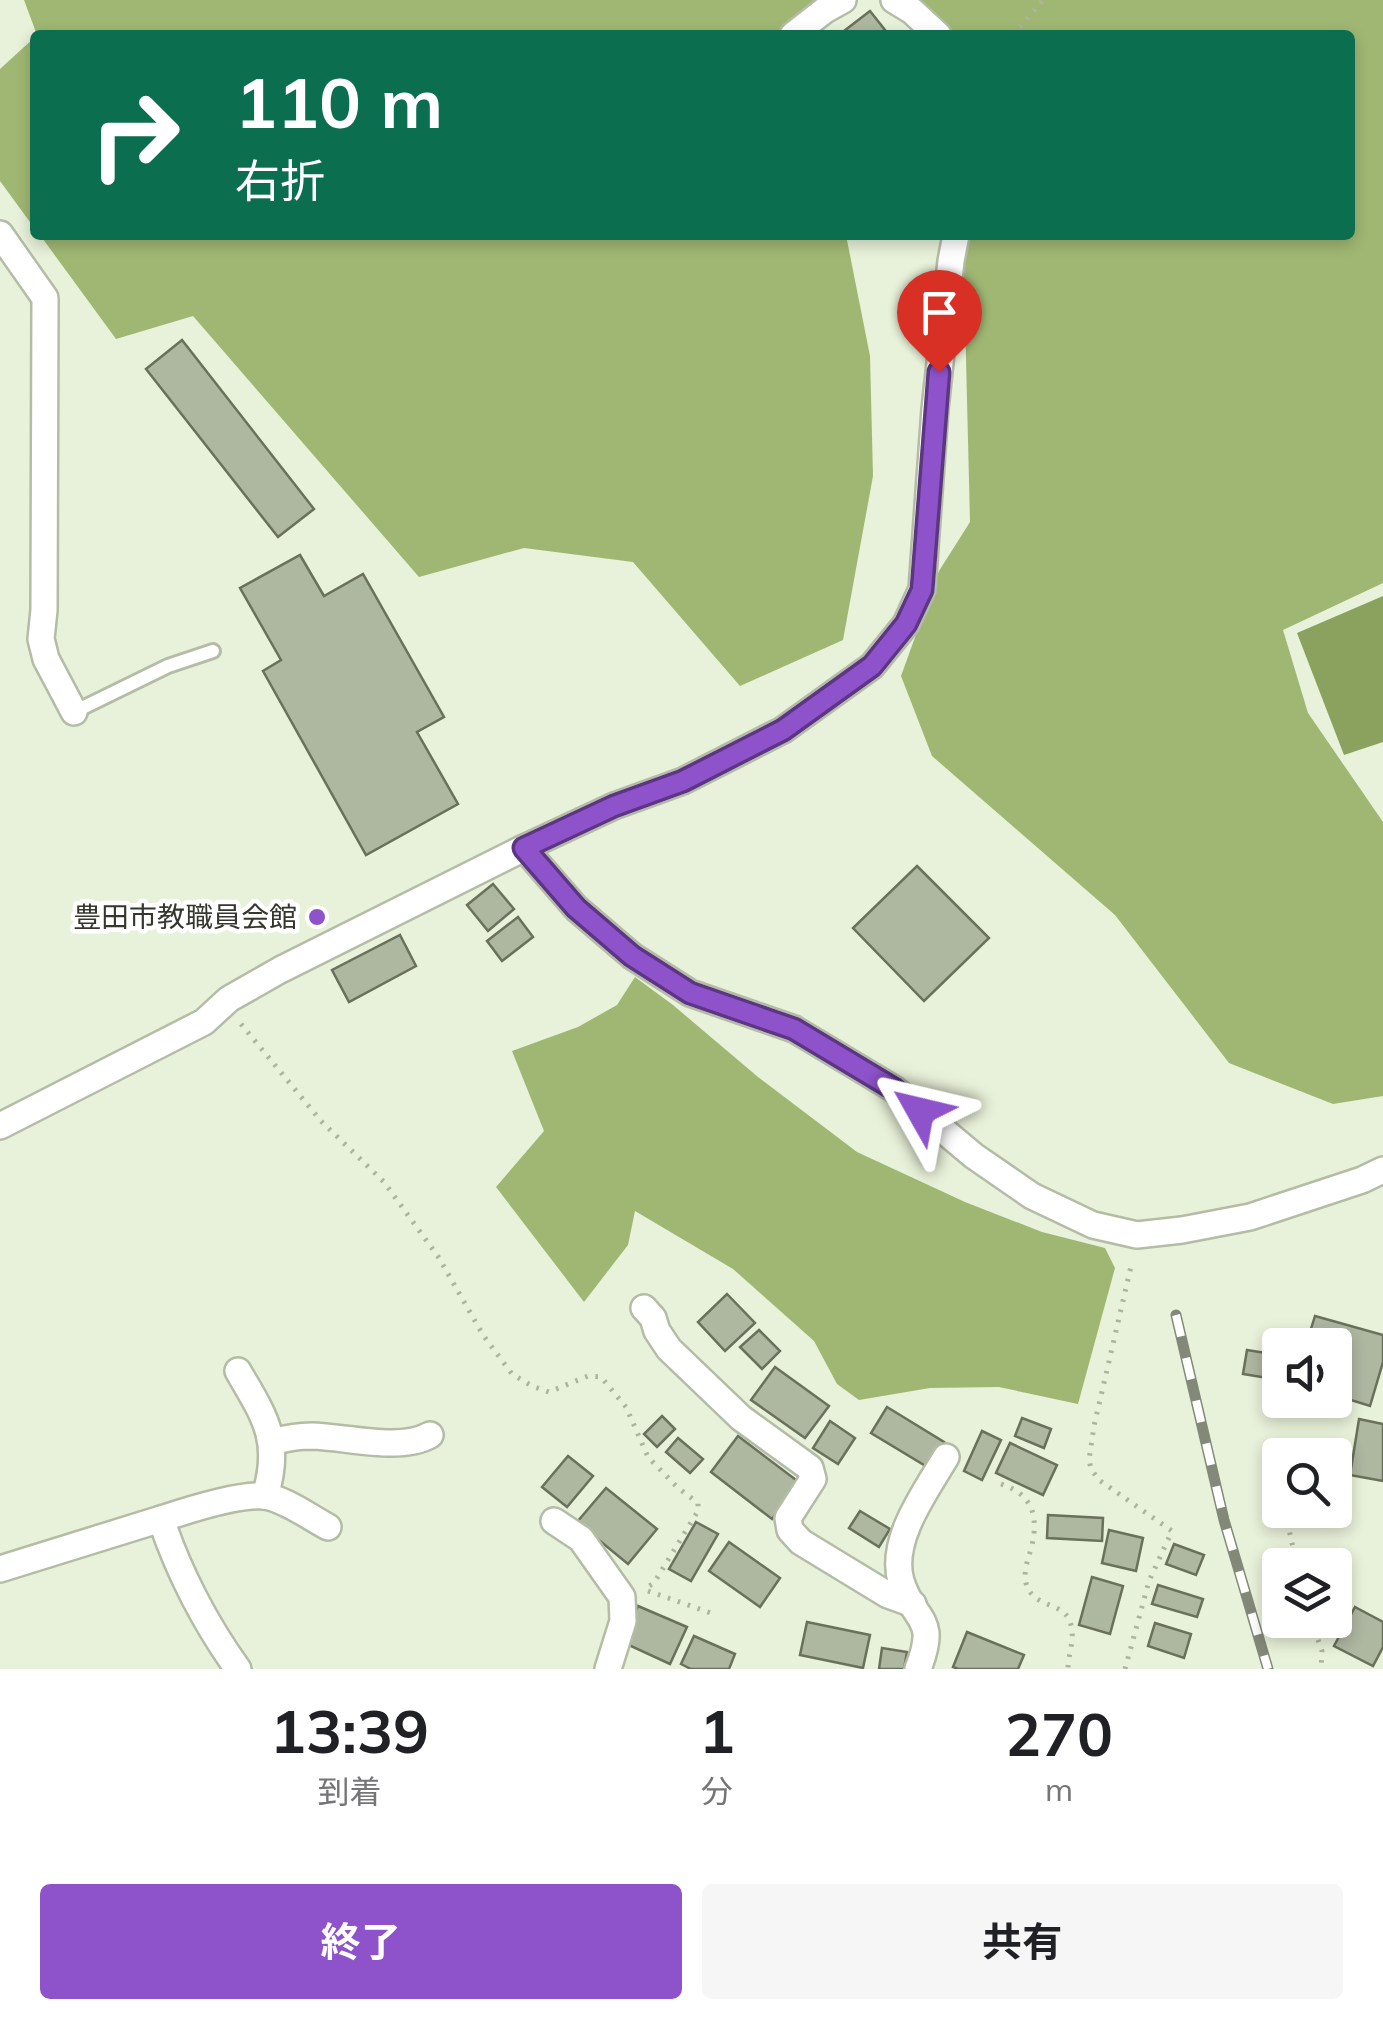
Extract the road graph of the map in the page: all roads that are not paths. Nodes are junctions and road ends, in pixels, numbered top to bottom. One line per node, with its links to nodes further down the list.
1 (843, 0): 3 (street)
2 (894, 0): 4 (street)
3 (799, 30)
4 (933, 30)
5 (0, 234): 8 (street)
6 (955, 240): 9 (street)
7 (213, 651): 8 (lane)
8 (74, 712)
9 (524, 848): 10 (street); 11 (street)
10 (0, 1126)
11 (1383, 1170)
12 (644, 1308): 22 (street)
13 (238, 1370): 15 (street)
14 (430, 1435): 15 (street)
15 (273, 1442): 17 (street)
16 (946, 1457): 22 (street)
17 (265, 1496): 18 (street); 20 (street)
18 (161, 1519): 21 (street); 23 (street)
19 (554, 1521): 24 (street)
20 (328, 1527)
21 (0, 1569)
22 (913, 1604): 25 (street)
23 (238, 1669)
24 (608, 1669)
25 (918, 1669)

